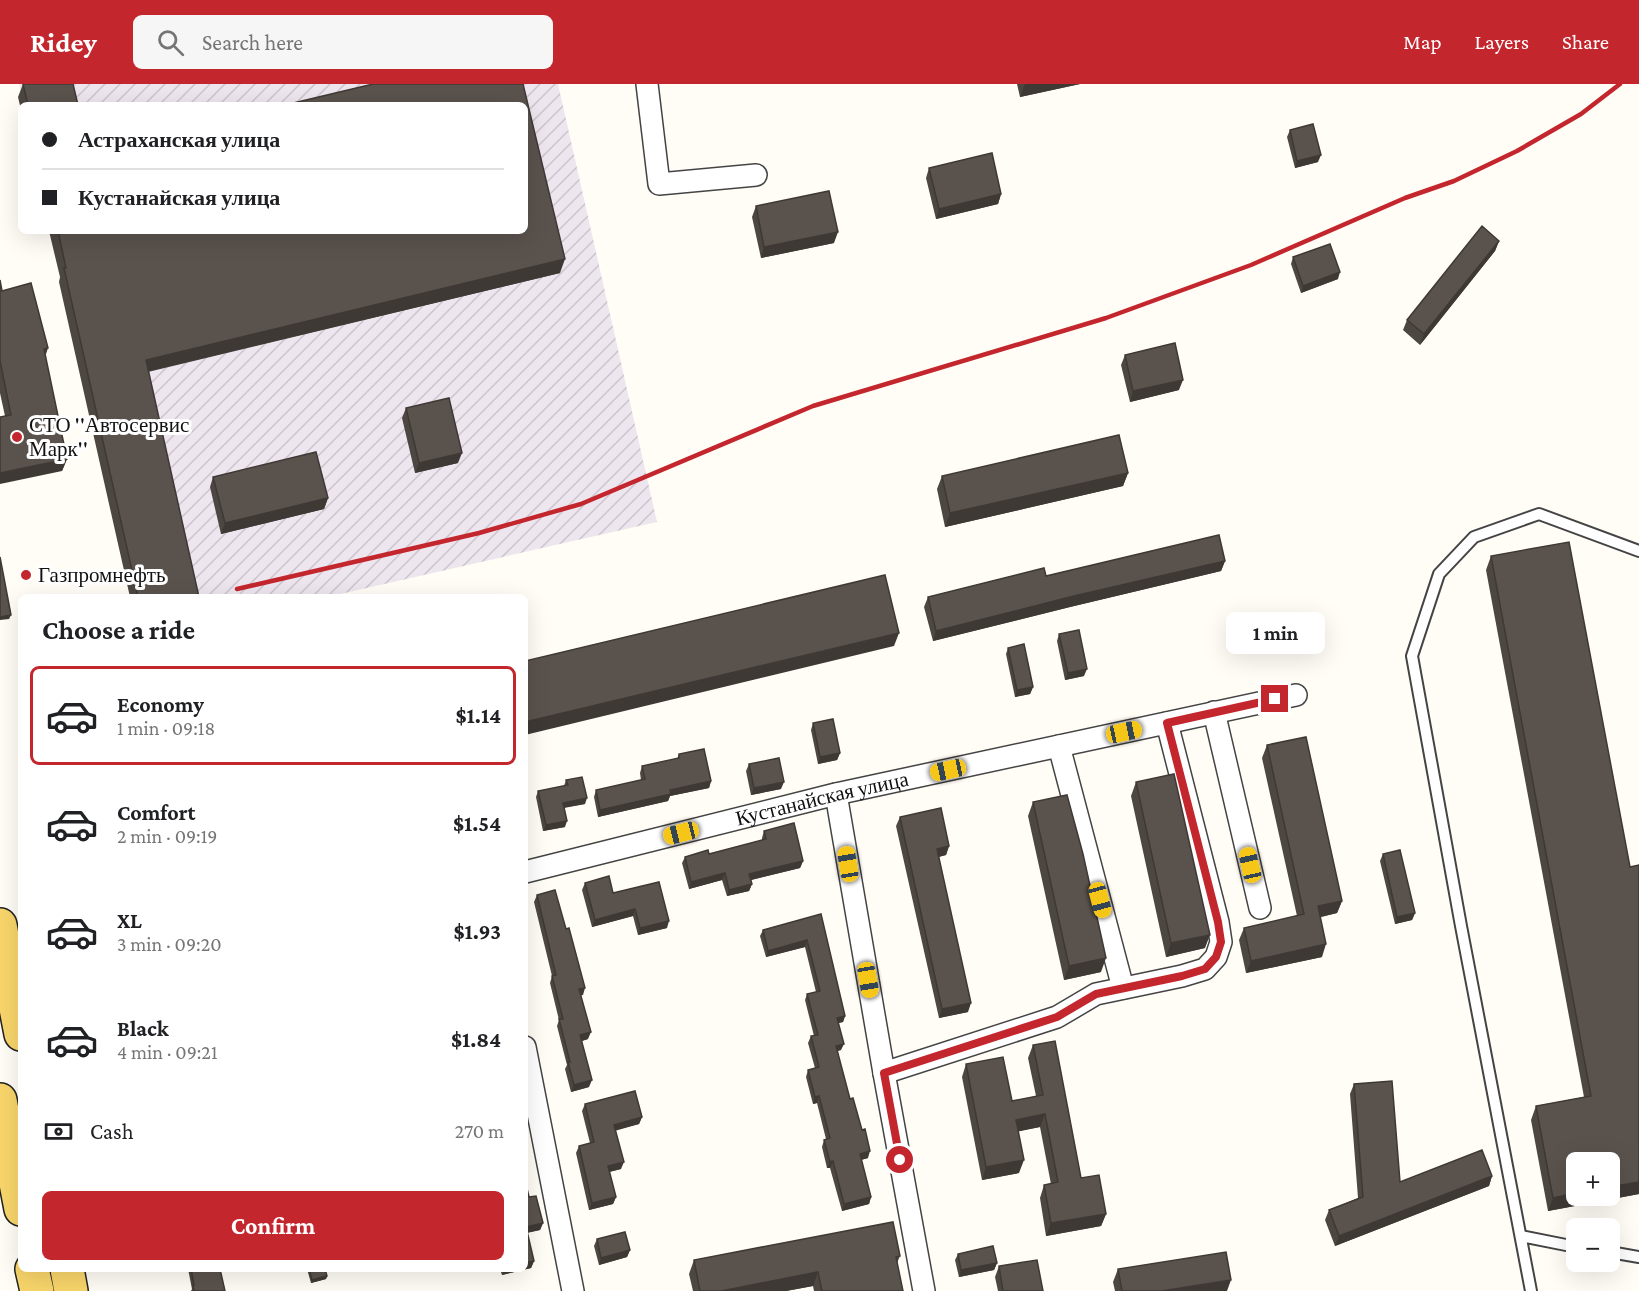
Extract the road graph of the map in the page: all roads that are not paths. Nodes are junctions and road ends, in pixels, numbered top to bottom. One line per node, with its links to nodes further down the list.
1 (647, 84): 2 (street)
2 (756, 175)
3 (1639, 551): 19 (lane)
4 (1296, 695): 5 (street, Кустанайская улица)
5 (1214, 712): 6 (street, Кустанайская улица); 10 (street)
6 (1167, 723): 7 (street, Кустанайская улица); 12 (street)
7 (1059, 746): 8 (street, Кустанайская улица); 12 (street)
8 (836, 794): 9 (street, Кустанайская улица); 16 (street)
9 (528, 871)
10 (1260, 908)
11 (0, 925): 13 (main road)
12 (1123, 988): 16 (street)
13 (12, 994): 14 (main road)
14 (18, 1021)
15 (528, 1062): 27 (street)
16 (884, 1073): 28 (street)
17 (0, 1100): 18 (main road)
18 (18, 1193)
19 (1521, 1236): 20 (lane); 29 (lane)
20 (1566, 1245)
21 (1620, 1254): 22 (lane)
22 (1639, 1257)
23 (33, 1272): 25 (main road)
24 (68, 1272): 26 (main road)
25 (37, 1291)
26 (72, 1291)
27 (573, 1291)
28 (924, 1291)
29 (1531, 1291)

